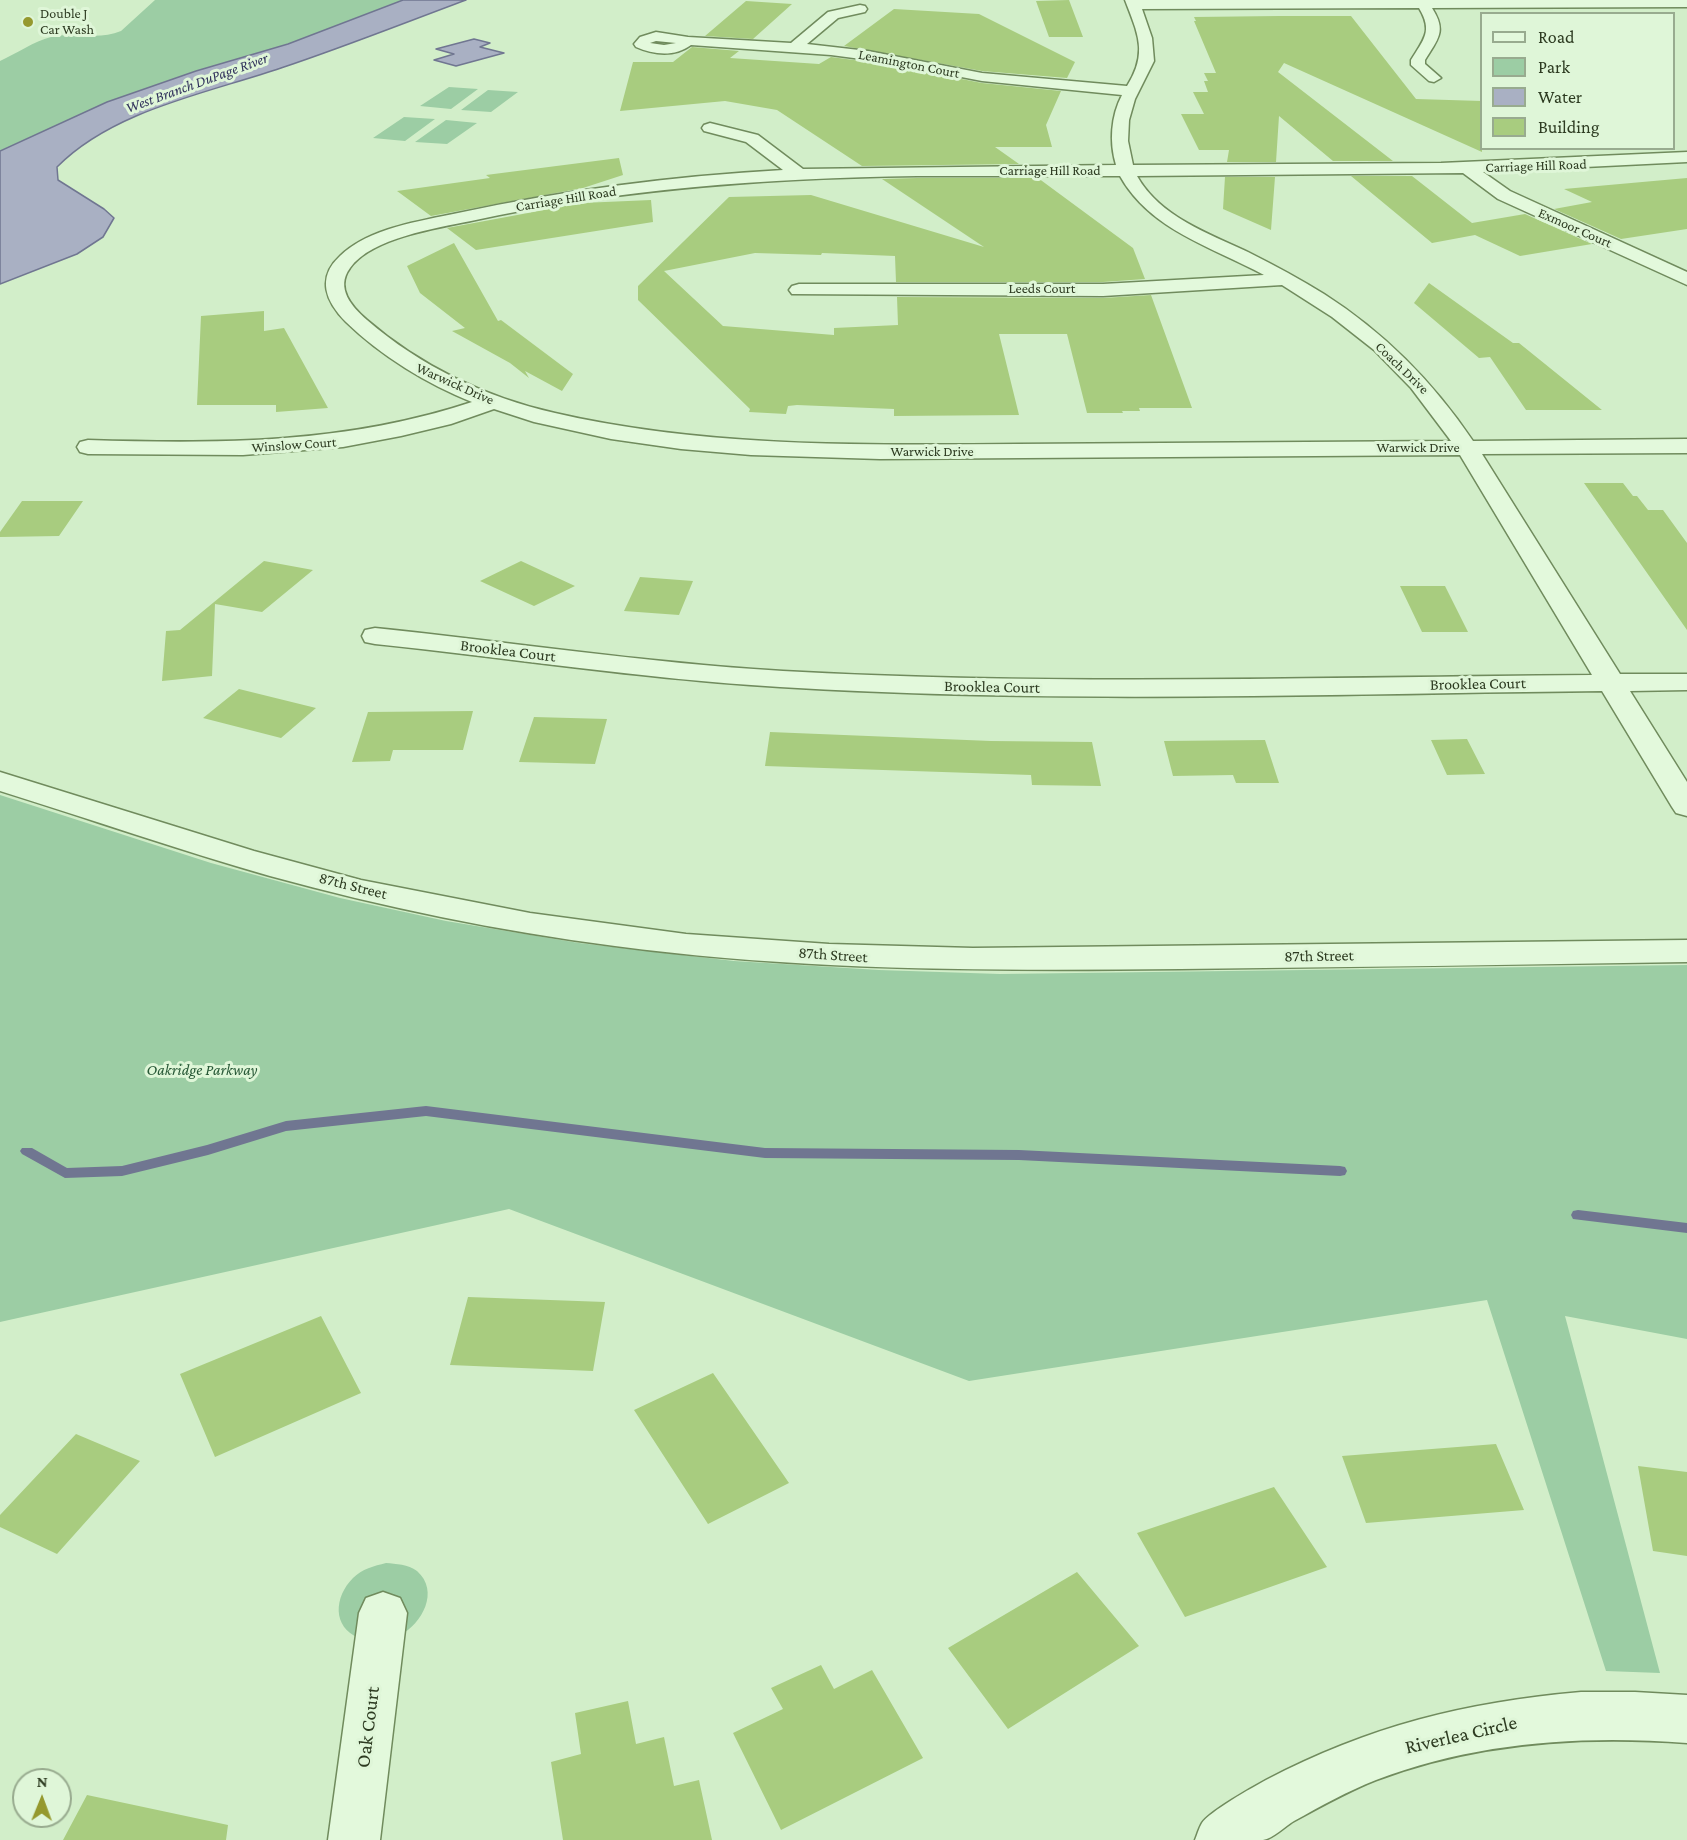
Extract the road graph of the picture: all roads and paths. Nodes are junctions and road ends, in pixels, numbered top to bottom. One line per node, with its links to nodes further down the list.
1 (1133, 3): 3 (street); 8 (street, Coach Drive)
2 (1687, 3): 3 (street)
3 (1423, 4): 7 (street)
4 (860, 9): 6 (street)
5 (685, 41): 6 (street, Leamington Court)
6 (795, 47): 8 (street, Leamington Court)
7 (1434, 78)
8 (1131, 91): 12 (street, Coach Drive)
9 (710, 128): 13 (street)
10 (1687, 156): 11 (street, Carriage Hill Road)
11 (1468, 168): 12 (street, Carriage Hill Road); 16 (street, Exmoor Court)
12 (1127, 170): 13 (street, Carriage Hill Road); 15 (street, Coach Drive)
13 (799, 174): 14 (street, Carriage Hill Road)
14 (417, 227): 18 (street, Warwick Drive)
15 (1284, 279): 17 (street, Leeds Court); 21 (street, Coach Drive)
16 (1687, 279)
17 (799, 290)
18 (494, 402): 20 (street, Winslow Court); 21 (street, Warwick Drive)
19 (1687, 446): 21 (street, Warwick Drive)
20 (88, 447)
21 (1467, 448): 23 (street, Coach Drive)
22 (375, 636): 23 (street, Brooklea Court)
23 (1612, 682): 24 (street, Brooklea Court); 26 (street, Coach Drive)
24 (1687, 682)
25 (0, 780): 27 (street, 87th Street)
26 (1687, 807)
27 (1687, 951)
28 (383, 1613): 30 (street, Oak Court)
29 (1687, 1719): 31 (street, Riverlea Circle)
30 (354, 1840)
31 (1221, 1840)

